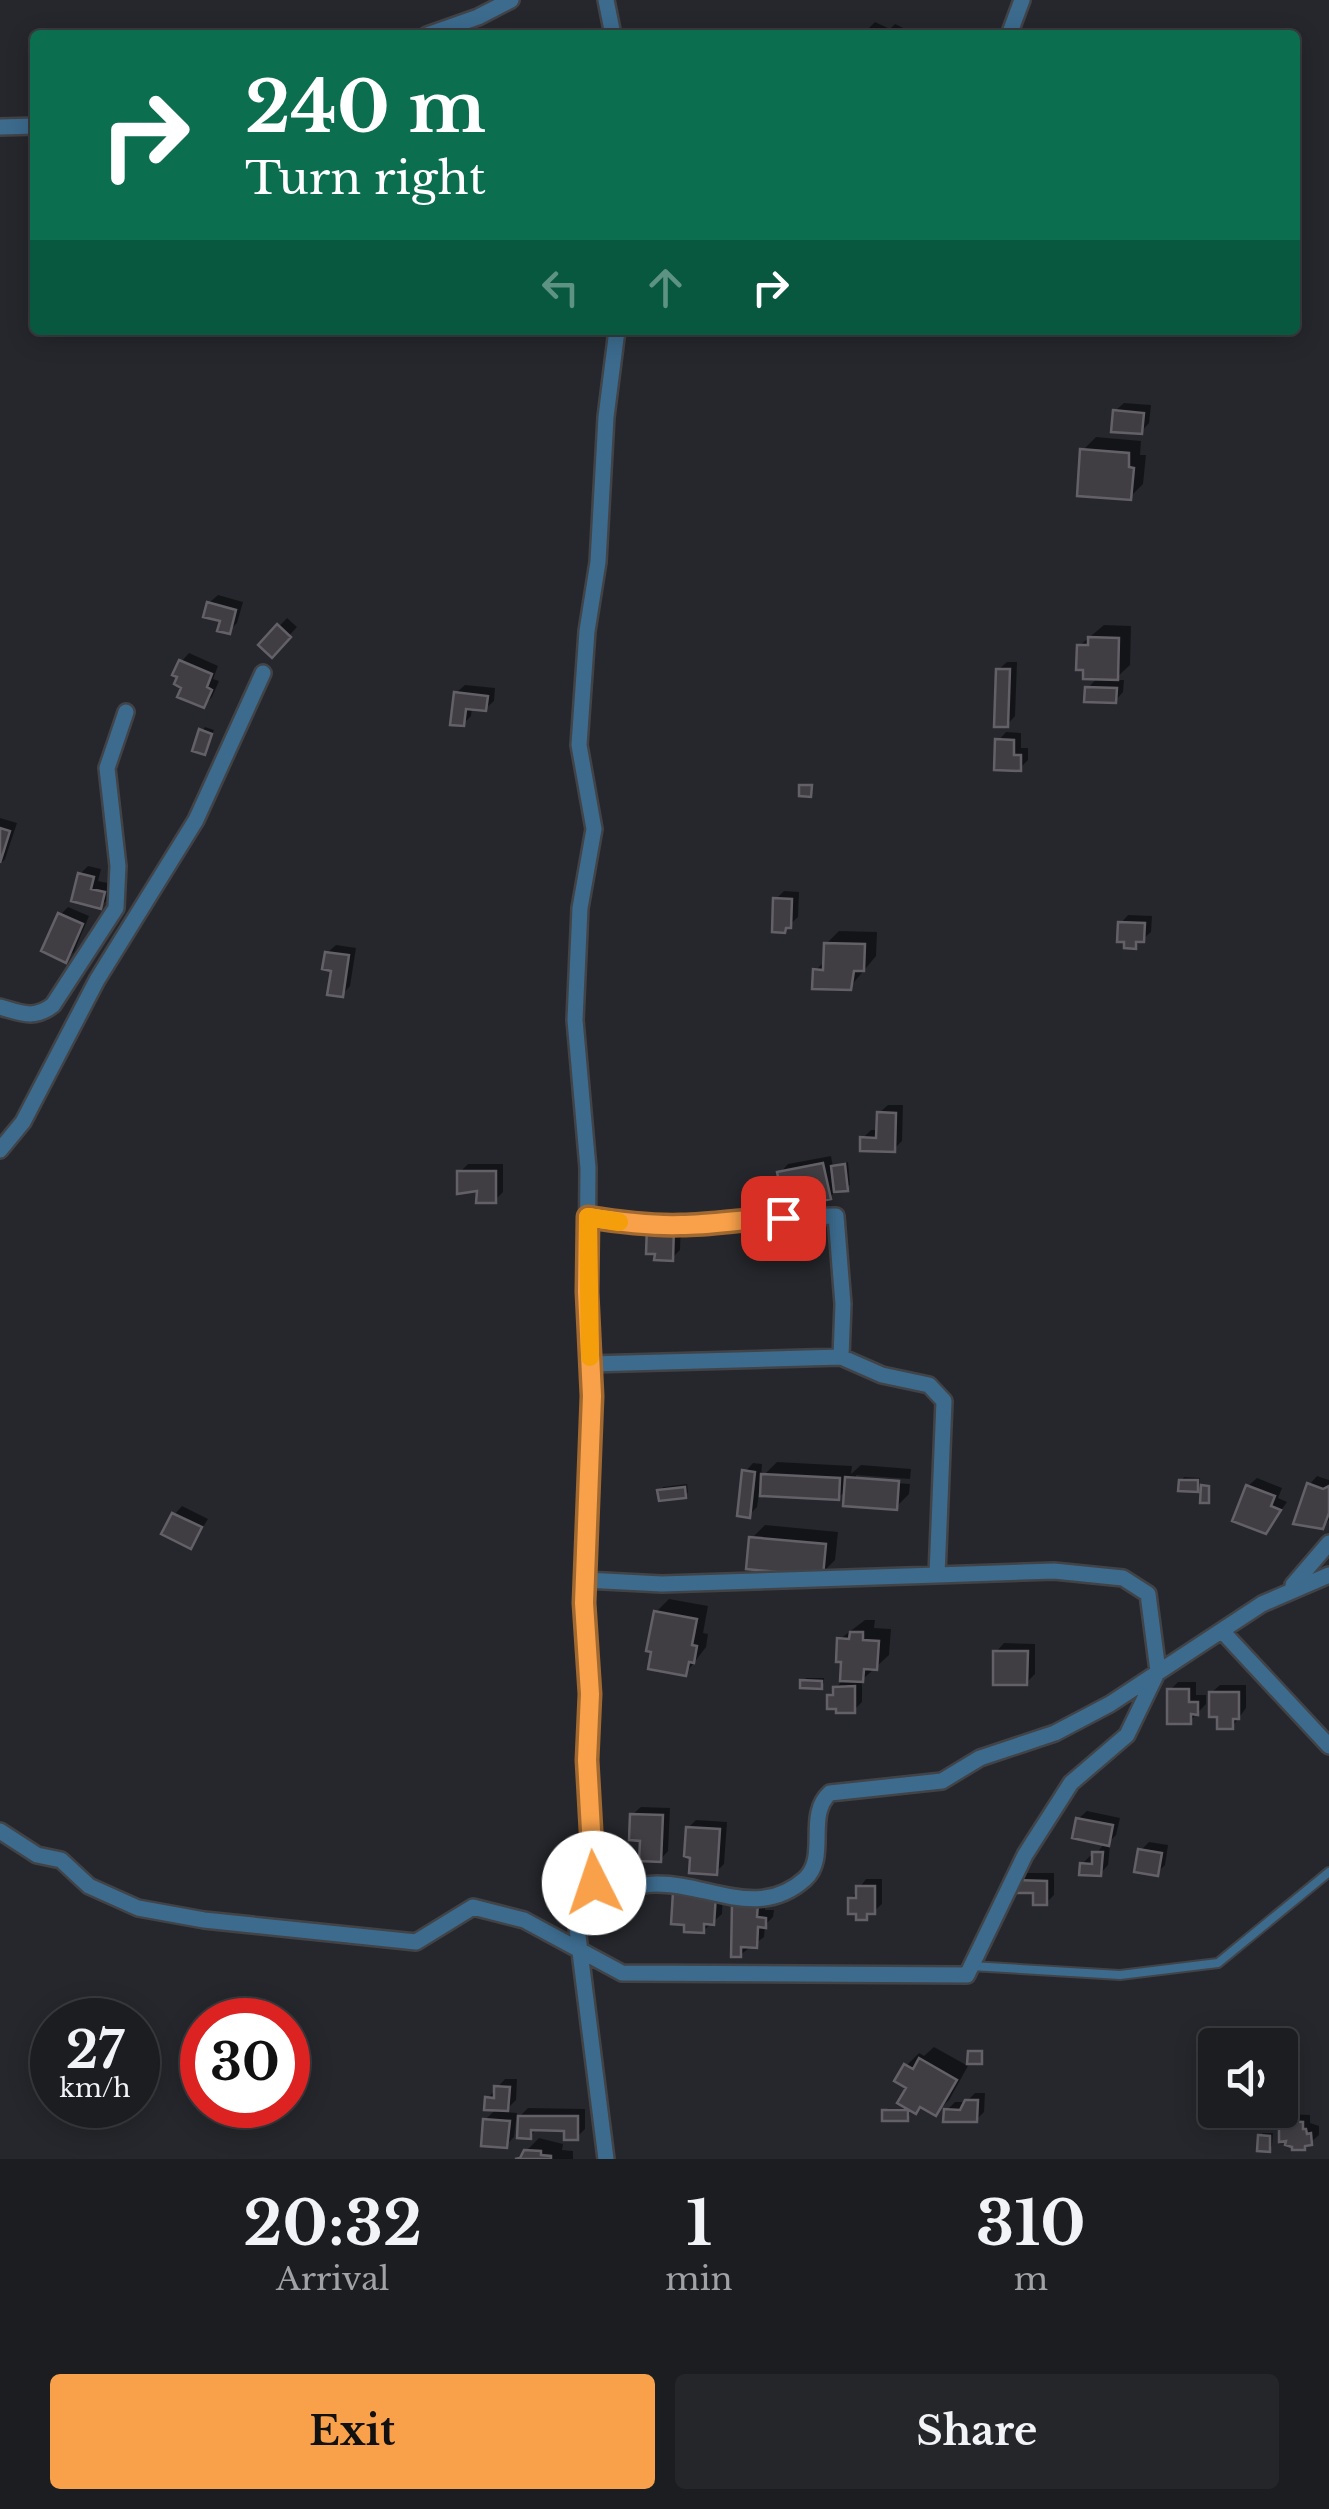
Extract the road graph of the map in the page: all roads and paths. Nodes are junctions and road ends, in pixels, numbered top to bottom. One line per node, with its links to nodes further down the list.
1 (512, 0): 4 (street)
2 (606, 0): 5 (street)
3 (1022, 0): 6 (street)
4 (442, 30)
5 (612, 30)
6 (1011, 30)
7 (30, 126): 8 (street)
8 (0, 127)
9 (616, 335): 14 (street)
10 (263, 673): 13 (street)
11 (126, 712): 12 (street)
12 (0, 1007)
13 (0, 1150)
14 (588, 1217): 15 (street); 16 (street)
15 (842, 1356): 16 (street); 19 (street)
16 (590, 1364): 20 (street)
17 (1329, 1544): 21 (street)
18 (1329, 1574): 21 (street)
19 (937, 1575): 20 (street); 23 (street)
20 (585, 1580): 27 (street)
21 (1288, 1592): 22 (street)
22 (1222, 1630): 23 (street); 24 (street)
23 (1158, 1672): 27 (street); 29 (street)
24 (1329, 1746)
25 (0, 1831): 28 (street)
26 (1329, 1872): 29 (lane)
27 (575, 1912): 28 (street)
28 (582, 1949): 29 (street); 30 (street)
29 (972, 1966)
30 (606, 2159)

